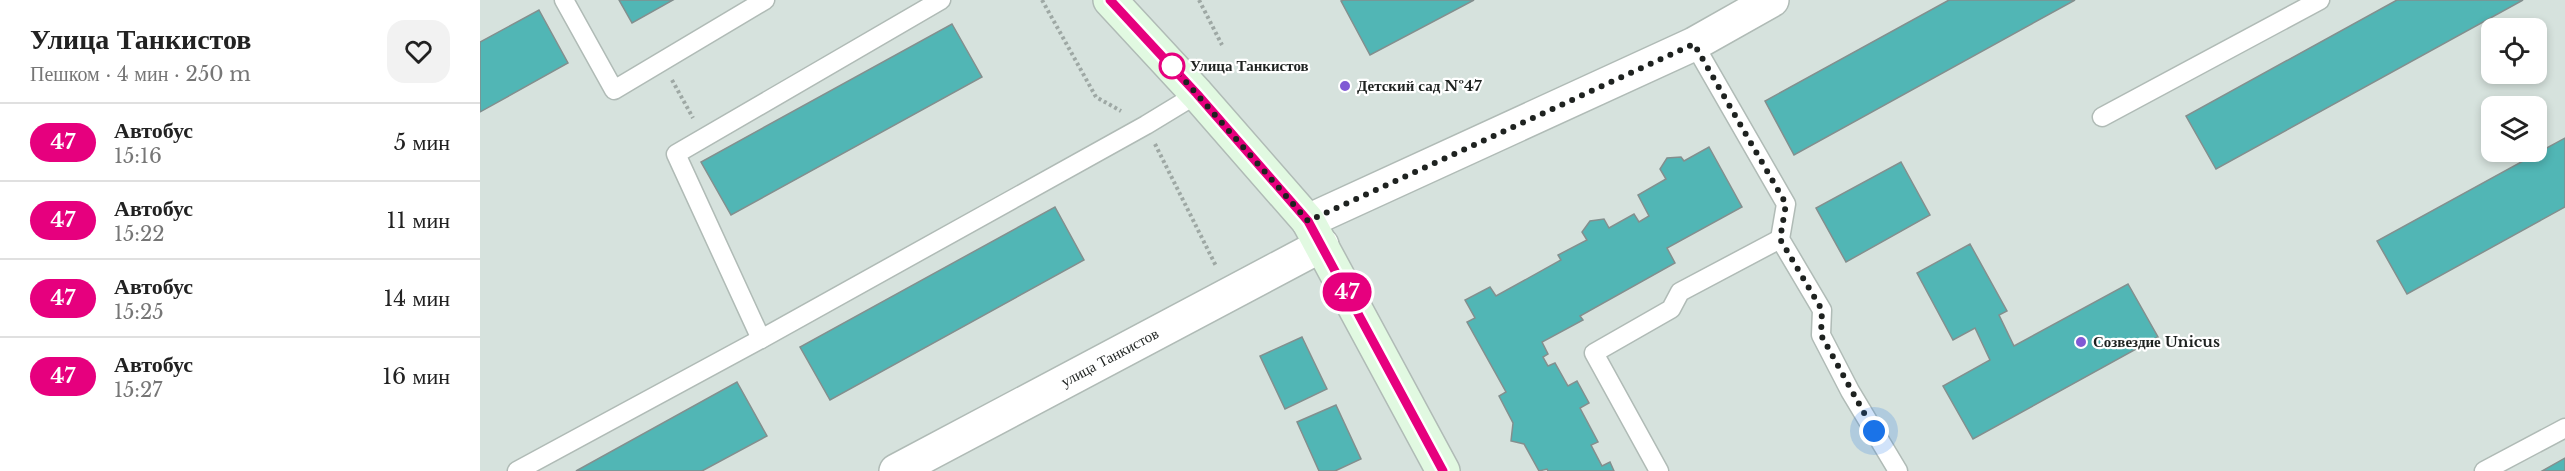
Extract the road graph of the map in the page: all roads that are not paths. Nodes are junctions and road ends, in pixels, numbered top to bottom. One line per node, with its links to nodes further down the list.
1 (564, 0): 2 (lane)
2 (765, 0)
3 (942, 0): 12 (lane)
4 (1110, 0): 8 (street)
5 (1772, 0): 7 (street, улица Танкистов)
6 (2320, 0): 9 (lane)
7 (1694, 44): 10 (street, улица Танкистов); 11 (lane)
8 (1197, 94): 10 (street); 12 (lane)
9 (2102, 117)
10 (1315, 233): 14 (street, улица Танкистов); 17 (street)
11 (1780, 239): 18 (lane); 19 (lane)
12 (761, 339): 15 (lane)
13 (2565, 428): 20 (lane)
14 (929, 463): 16 (street, улица Танкистов)
15 (517, 471)
16 (896, 471)
17 (1443, 471)
18 (1659, 471)
19 (1898, 471)
20 (2484, 471)

